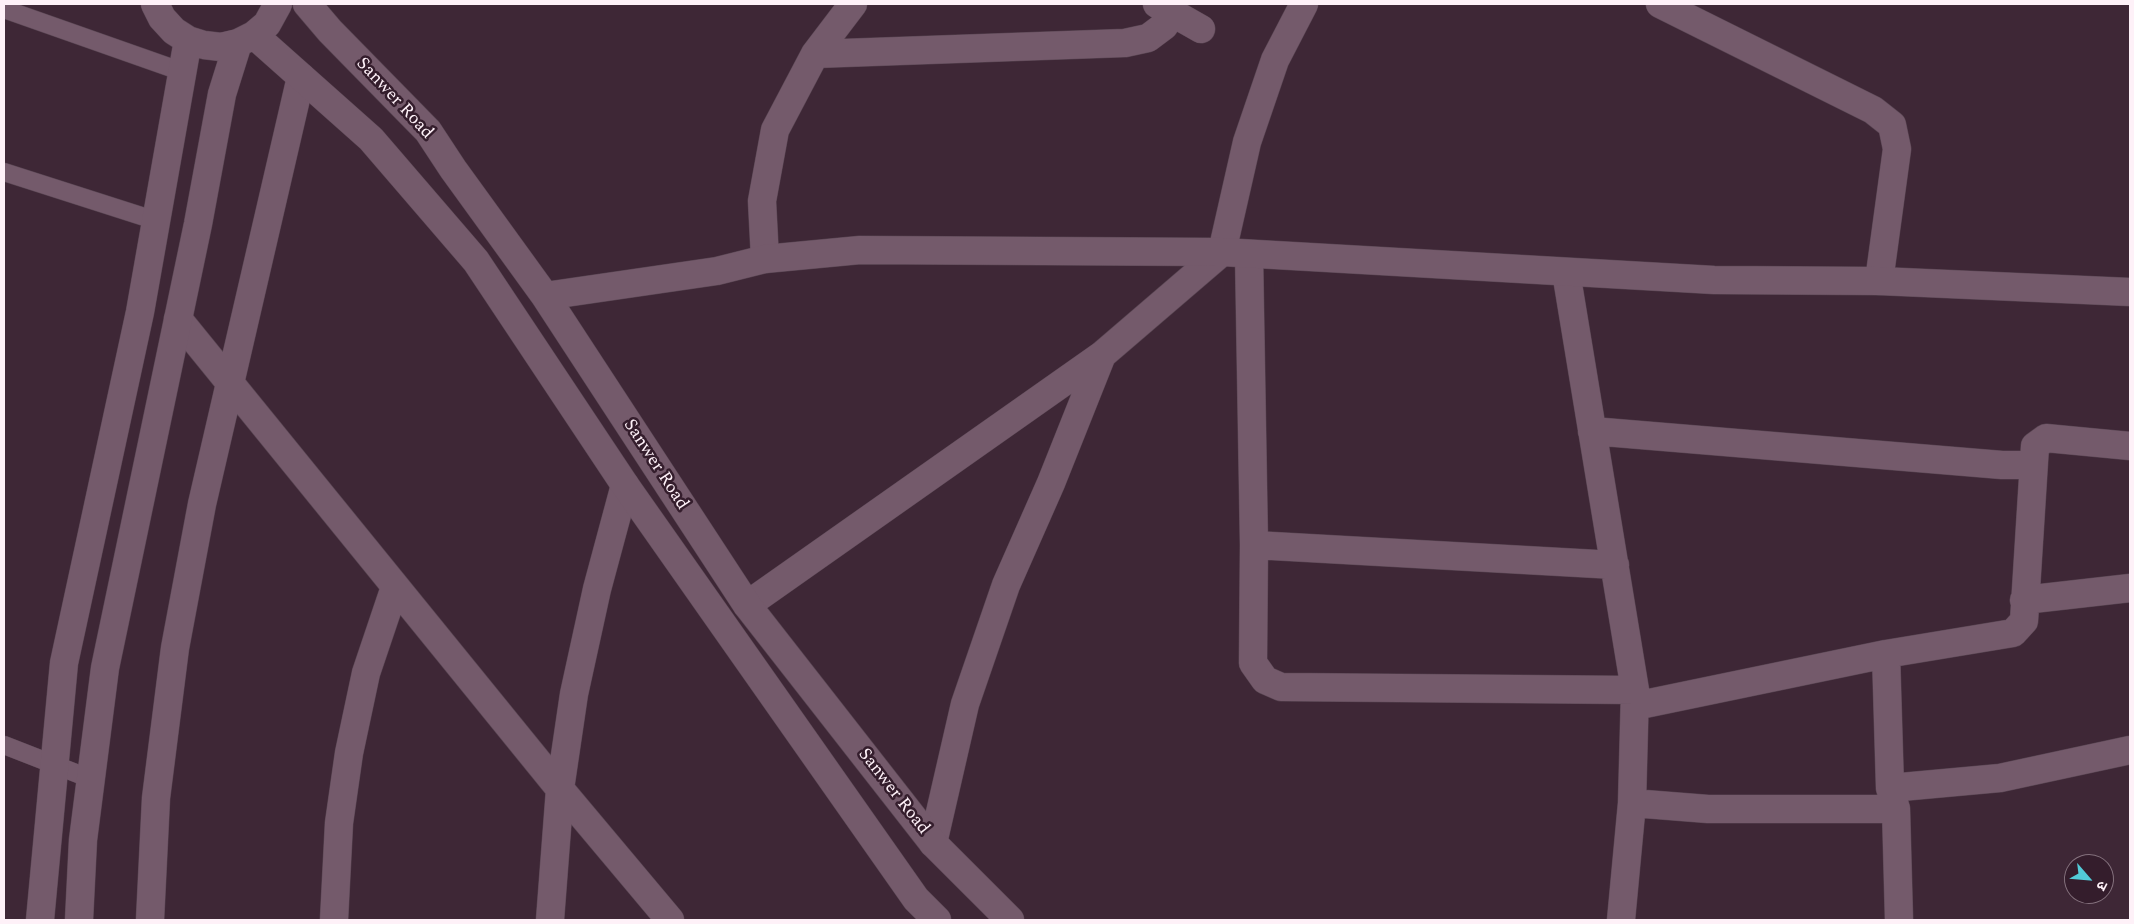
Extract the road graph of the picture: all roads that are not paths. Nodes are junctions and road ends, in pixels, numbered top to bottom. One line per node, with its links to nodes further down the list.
1 (155, 4): 11 (street)
2 (278, 4): 10 (street)
3 (307, 4): 22 (street, Sanwer Road)
4 (853, 4): 12 (street)
5 (1304, 4): 17 (street)
6 (1660, 4): 20 (street)
7 (1165, 8): 9 (street); 12 (street)
8 (4, 9): 13 (lane)
9 (1201, 29)
10 (246, 39): 11 (street); 14 (street, Sanwer Road); 23 (street)
11 (188, 40): 13 (street)
12 (815, 54): 18 (street)
13 (182, 72): 16 (street)
14 (301, 77): 25 (street); 29 (street, Sanwer Road)
15 (4, 172): 16 (lane)
16 (157, 221): 40 (street)
17 (1236, 253): 18 (street); 19 (street); 24 (street); 30 (street)
18 (757, 261): 22 (street)
19 (1566, 272): 20 (street); 26 (street)
20 (1879, 281): 21 (street)
21 (2130, 292)
22 (545, 296): 35 (street, Sanwer Road)
23 (178, 319): 25 (street); 41 (street)
24 (1102, 355): 35 (street); 45 (street)
25 (231, 386): 32 (street); 48 (street)
26 (1592, 431): 28 (street); 31 (street)
27 (2130, 446): 28 (street)
28 (2033, 464): 34 (street)
29 (625, 485): 42 (street); 52 (street, Sanwer Road)
30 (1254, 545): 31 (street); 37 (street)
31 (1614, 566): 37 (street)
32 (395, 587): 42 (street); 49 (street)
33 (2130, 588): 34 (street)
34 (2024, 600): 36 (street)
35 (747, 604): 45 (street, Sanwer Road)
36 (1886, 654): 37 (street); 43 (street)
37 (1635, 698): 44 (street)
38 (4, 745): 40 (lane)
39 (2130, 750): 43 (street)
40 (53, 765): 41 (lane); 46 (street)
41 (91, 779): 47 (street)
42 (560, 789): 50 (street); 51 (street)
43 (1893, 798): 44 (street); 55 (street)
44 (1632, 803): 54 (street)
45 (933, 843): 53 (street, Sanwer Road)
46 (40, 920)
47 (79, 920)
48 (150, 920)
49 (334, 920)
50 (550, 920)
51 (670, 920)
52 (937, 920)
53 (1010, 920)
54 (1621, 920)
55 (1899, 920)

